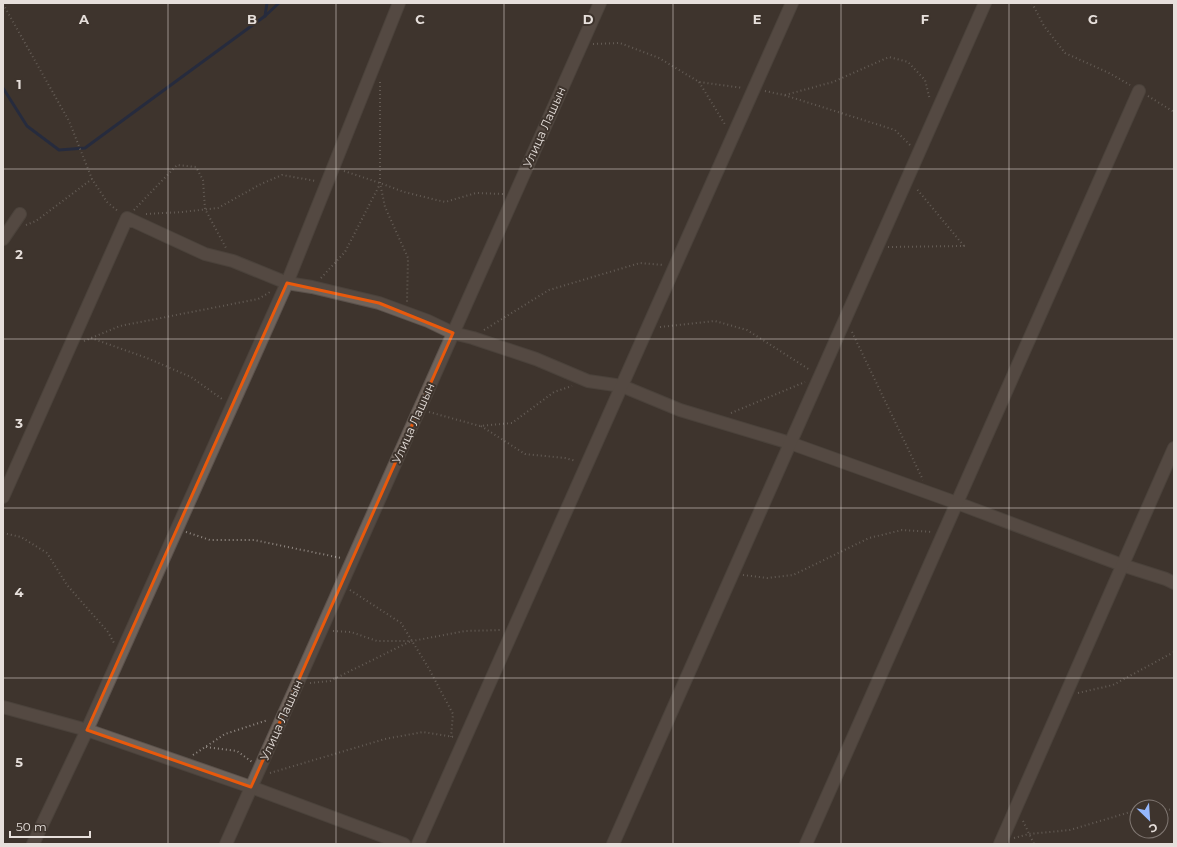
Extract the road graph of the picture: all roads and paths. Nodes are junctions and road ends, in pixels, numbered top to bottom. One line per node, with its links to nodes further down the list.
1 (399, 3): 14 (street)
2 (600, 3): 19 (street, Улица Лашын)
3 (792, 3): 13 (street)
4 (985, 3): 12 (street)
5 (1032, 3): 9 (path)
6 (3, 4): 16 (path)
7 (380, 80): 18 (path)
8 (699, 82): 13 (path)
9 (1139, 91): 11 (path); 49 (street)
10 (784, 95): 12 (path)
11 (1174, 112)
12 (935, 116): 15 (street)
13 (732, 137): 27 (street)
14 (332, 167): 17 (street); 18 (path)
15 (907, 178): 25 (street); 25 (path)
16 (92, 179): 23 (path); 24 (path)
17 (326, 182): 20 (path); 28 (street)
18 (380, 183): 19 (path); 29 (path); 30 (path)
19 (514, 195): 33 (street, Улица Лашын)
20 (205, 209): 22 (path); 23 (path); 26 (path)
21 (20, 214): 24 (street)
22 (144, 214)
23 (127, 218): 26 (street); 36 (street)
24 (5, 236)
25 (877, 247): 31 (street)
26 (233, 261): 28 (street)
27 (675, 265): 32 (street); 35 (path)
28 (287, 283): 29 (street); 34 (path); 40 (street)
29 (312, 287): 30 (street)
30 (406, 313): 33 (street)
31 (845, 319): 37 (street); 47 (path)
32 (647, 328): 37 (path); 39 (street)
33 (453, 333): 35 (street); 41 (street, Улица Лашын)
34 (91, 338): 36 (path); 40 (path)
35 (473, 338): 38 (street)
36 (70, 347): 48 (street)
37 (820, 376): 42 (path); 44 (street)
38 (588, 381): 39 (street); 43 (path)
39 (622, 386): 42 (street); 46 (street)
40 (231, 406): 50 (street)
41 (419, 410): 43 (path); 53 (street, Улица Лашын)
42 (716, 420): 44 (street)
43 (480, 426): 46 (path)
44 (790, 443): 47 (street); 55 (street)
45 (1174, 448): 54 (street)
46 (587, 464): 58 (street)
47 (930, 494): 49 (street)
48 (3, 497)
49 (957, 503): 52 (street); 54 (street)
50 (177, 528): 53 (path); 62 (street)
51 (3, 533): 62 (path)
52 (944, 533): 55 (path); 82 (street)
53 (352, 560): 57 (street, Улица Лашын)
54 (1122, 565): 56 (street); 64 (street)
55 (733, 573): 81 (street)
56 (1174, 583)
57 (341, 584): 59 (street, Улица Лашын); 60 (path)
58 (514, 629): 60 (path); 69 (street)
59 (320, 631): 60 (path); 63 (street, Улица Лашын)
60 (412, 641): 63 (path); 68 (path)
61 (1174, 652): 64 (path)
62 (121, 654): 67 (street)
63 (297, 684): 66 (street, Улица Лашын)
64 (1065, 696): 73 (street)
65 (3, 707): 67 (street)
66 (283, 716): 70 (path); 72 (street, Улица Лашын)
67 (87, 730): 71 (street); 77 (street)
68 (451, 737): 69 (path); 72 (path)
69 (465, 739): 80 (street)
70 (206, 747): 71 (path); 72 (path)
71 (182, 763): 72 (street)
72 (253, 782): 78 (street, Улица Лашын); 79 (street)
73 (1016, 808): 75 (path); 76 (street)
74 (1129, 812): 75 (path)
75 (1029, 834): 76 (path); 83 (path)
76 (1000, 843)
77 (33, 844)
78 (226, 844)
79 (404, 844)
80 (418, 844)
81 (614, 844)
82 (806, 844)
83 (1034, 844)

